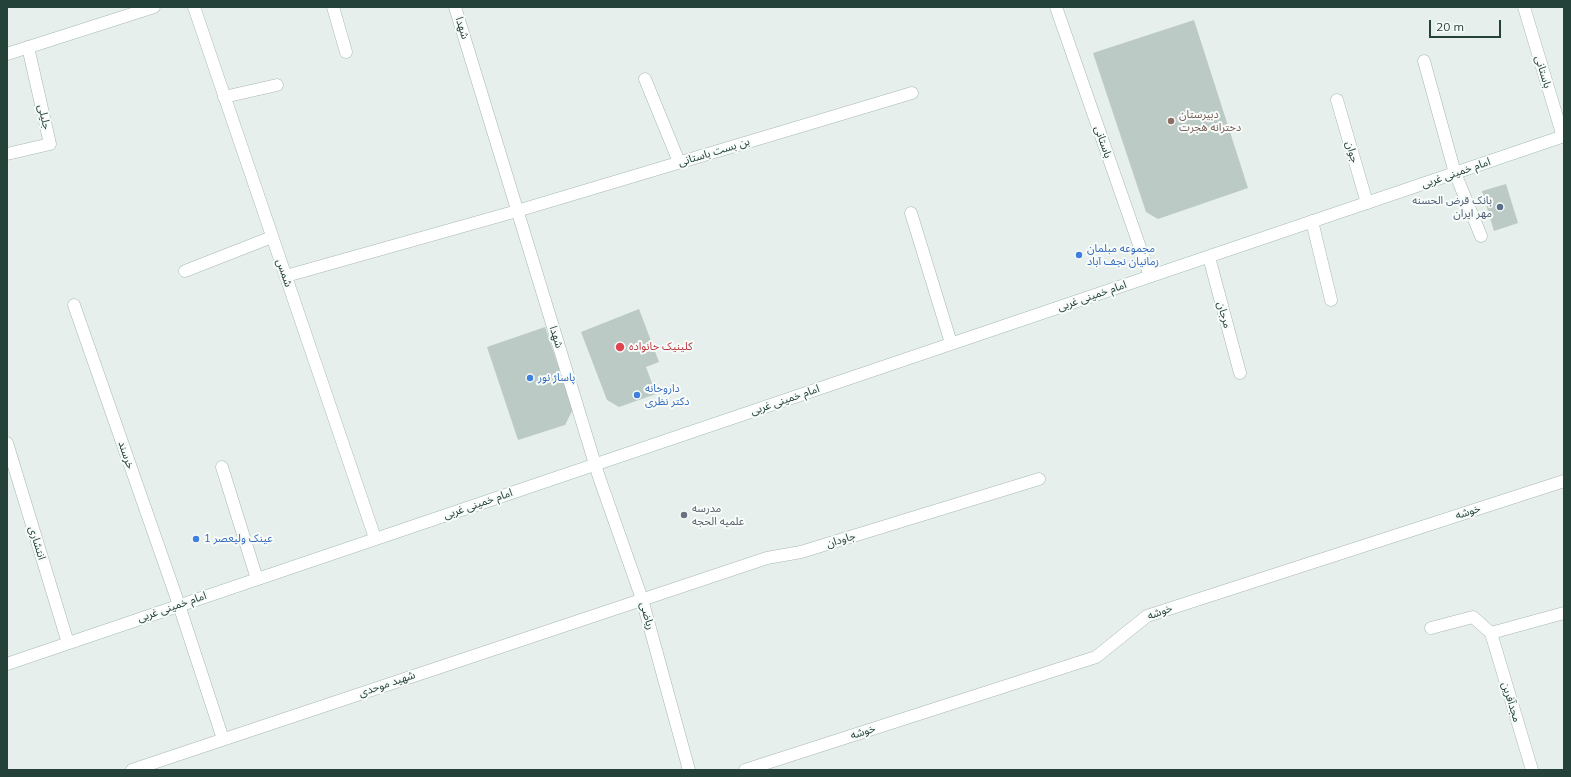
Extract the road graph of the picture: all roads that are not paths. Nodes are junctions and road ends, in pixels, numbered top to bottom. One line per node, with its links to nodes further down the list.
1 (154, 7): 7 (street)
2 (194, 7): 14 (street, شمس)
3 (333, 7): 8 (street)
4 (1056, 7): 29 (street, باستانی)
5 (1524, 7): 16 (street, باستانی)
6 (458, 8): 21 (street, شهدا)
7 (28, 47): 9 (street); 17 (street, جلیلی)
8 (346, 52)
9 (7, 54)
10 (1424, 61): 19 (street)
11 (645, 79): 18 (street)
12 (277, 85): 14 (street)
13 (912, 93): 18 (street, بن بست باستانی)
14 (224, 97): 25 (street, شمس)
15 (1337, 100): 20 (street, جوان)
16 (1563, 137): 19 (street, امام خمینی غربی)
17 (7, 154)
18 (679, 162): 21 (street, بن بست باستانی)
19 (1455, 173): 20 (street, امام خمینی غربی); 24 (street)
20 (1367, 203): 23 (street, امام خمینی غربی)
21 (517, 211): 28 (street); 35 (street, شهدا)
22 (911, 213): 32 (street)
23 (1312, 221): 26 (street, امام خمینی غربی); 30 (street)
24 (1481, 236)
25 (272, 237): 27 (street); 28 (street, شمس)
26 (1209, 257): 29 (street, امام خمینی غربی); 33 (street, مرجان)
27 (185, 271)
28 (286, 276): 39 (street, شمس)
29 (1150, 276): 32 (street, امام خمینی غربی)
30 (1331, 300)
31 (74, 305): 42 (street, خرسند)
32 (951, 344): 35 (street, امام خمینی غربی)
33 (1240, 374)
34 (7, 444): 46 (street, انتشاری)
35 (595, 464): 39 (street, امام خمینی غربی); 41 (street, ریاضی)
36 (222, 467): 40 (street)
37 (1039, 479): 41 (street, جاودان)
38 (1564, 481): 51 (street, خوشه)
39 (375, 538): 40 (street, امام خمینی غربی)
40 (257, 579): 42 (street, امام خمینی غربی)
41 (642, 599): 48 (street, شهید موحدی); 50 (street, ریاضی)
42 (179, 605): 46 (street, امام خمینی غربی); 48 (street, خرسند)
43 (1564, 613): 45 (street)
44 (1431, 628): 45 (street)
45 (1491, 633): 52 (street, مجدآفرین)
46 (68, 643): 47 (street, امام خمینی غربی)
47 (7, 664)
48 (223, 739): 49 (street, شهید موحدی)
49 (132, 770)
50 (689, 770)
51 (745, 770)
52 (1532, 770)

